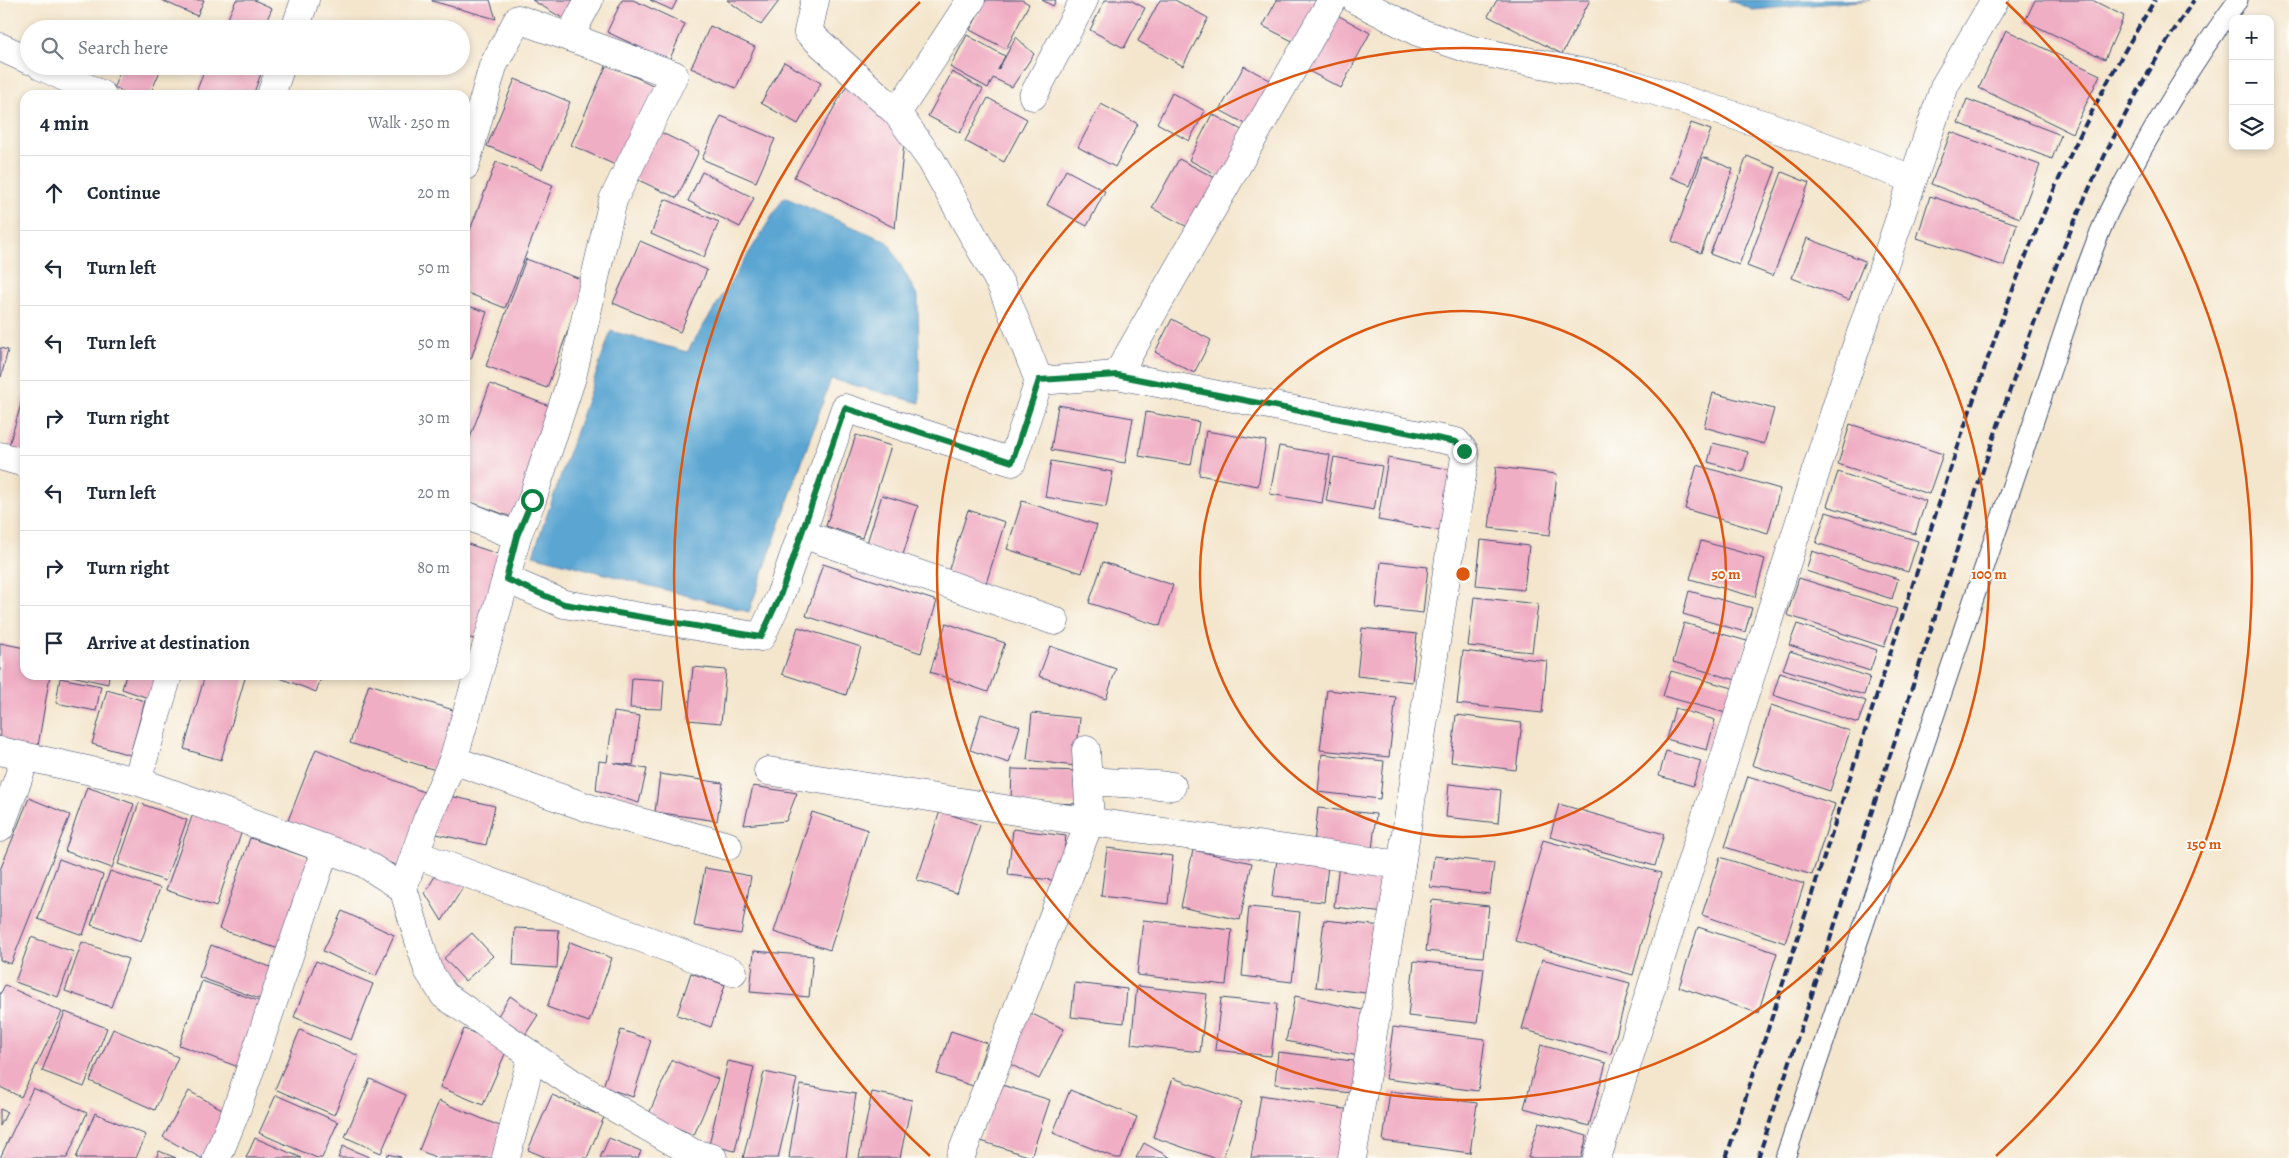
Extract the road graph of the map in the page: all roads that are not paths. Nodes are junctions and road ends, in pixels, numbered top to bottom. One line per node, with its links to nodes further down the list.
1 (305, 0): 10 (street)
2 (589, 0): 11 (street)
3 (815, 0): 19 (street)
4 (971, 0): 19 (street)
5 (1084, 0): 18 (street)
6 (1332, 0): 22 (street)
7 (1356, 0): 21 (street)
8 (1995, 0): 21 (street)
9 (2238, 0): 55 (lane)
10 (298, 20)
11 (569, 37): 20 (street); 28 (street)
12 (0, 47): 13 (street)
13 (20, 56)
14 (60, 75): 16 (street)
15 (278, 75): 17 (street)
16 (91, 90)
17 (273, 90)
18 (1033, 96)
19 (897, 113): 23 (street)
20 (470, 149)
21 (1913, 179): 54 (street)
22 (1117, 375): 23 (street); 45 (street)
23 (1039, 380): 27 (street)
24 (0, 456): 25 (street)
25 (20, 461)
26 (470, 517): 28 (street)
27 (802, 534): 29 (street); 30 (street)
28 (517, 536): 29 (street)
29 (506, 579): 35 (street)
30 (1055, 621)
31 (167, 680): 37 (street)
32 (1086, 750): 38 (street)
33 (0, 751): 34 (street)
34 (26, 757): 37 (street); 41 (street)
35 (453, 760): 42 (street); 44 (street)
36 (768, 771): 40 (street)
37 (137, 781): 43 (street)
38 (1088, 781): 39 (street); 40 (street)
39 (1172, 786)
40 (1090, 821): 45 (street); 52 (street)
41 (0, 828)
42 (728, 846)
43 (325, 850): 46 (street); 49 (street)
44 (415, 854): 46 (street); 47 (street)
45 (1401, 864): 53 (street)
46 (403, 888): 48 (street)
47 (733, 972)
48 (532, 1055): 50 (street); 51 (street)
49 (217, 1158)
50 (506, 1158)
51 (713, 1158)
52 (960, 1158)
53 (1352, 1158)
54 (1597, 1158)
55 (1786, 1158)

